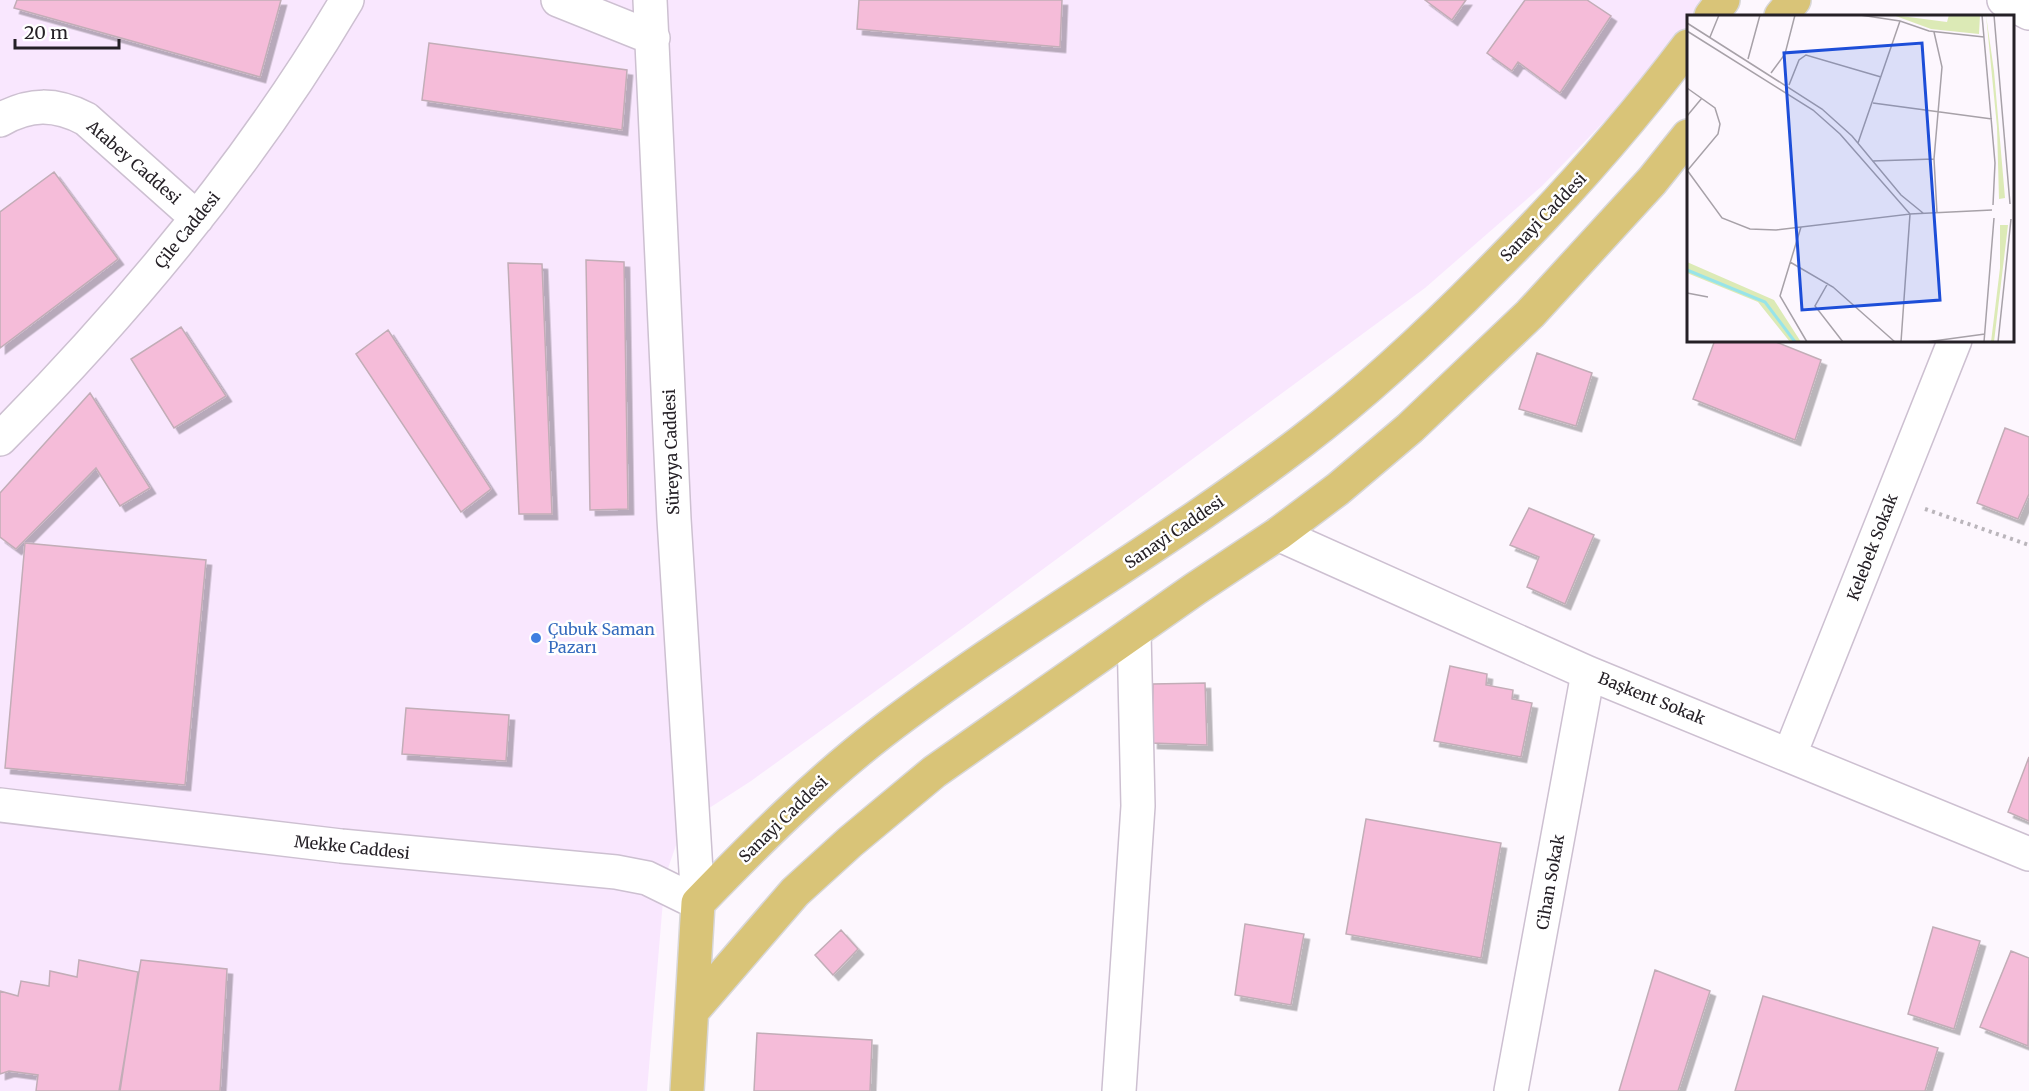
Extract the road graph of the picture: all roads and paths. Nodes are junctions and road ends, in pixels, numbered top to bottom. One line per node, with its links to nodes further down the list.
1 (346, 0): 14 (street, Çile Caddesi)
2 (558, 0): 10 (street)
3 (650, 0): 10 (street, Süreyya Caddesi)
4 (1723, 0): 8 (main road)
5 (1794, 0): 9 (main road)
6 (2004, 0): 7 (street)
7 (2029, 13)
8 (1712, 15)
9 (1782, 15)
10 (653, 38): 25 (street, Süreyya Caddesi)
11 (1687, 48): 25 (main road, Sanayi Caddesi)
12 (0, 120): 14 (street, Atabey Caddesi)
13 (1687, 138): 18 (main road)
14 (197, 218): 16 (street, Çile Caddesi)
15 (1954, 342): 17 (street, Kelebek Sokak)
16 (0, 439)
17 (1892, 497): 19 (path); 22 (street, Kelebek Sokak)
18 (1278, 534): 20 (main road); 21 (street, Başkent Sokak)
19 (2029, 545)
20 (1134, 632): 26 (main road); 28 (street)
21 (1588, 673): 22 (street, Başkent Sokak); 29 (street, Cihan Sokak)
22 (1790, 754): 24 (street, Başkent Sokak)
23 (0, 806): 25 (street, Mekke Caddesi)
24 (2029, 854)
25 (698, 903): 26 (main road)
26 (694, 1009): 27 (main road)
27 (687, 1091)
28 (1119, 1091)
29 (1511, 1091)

